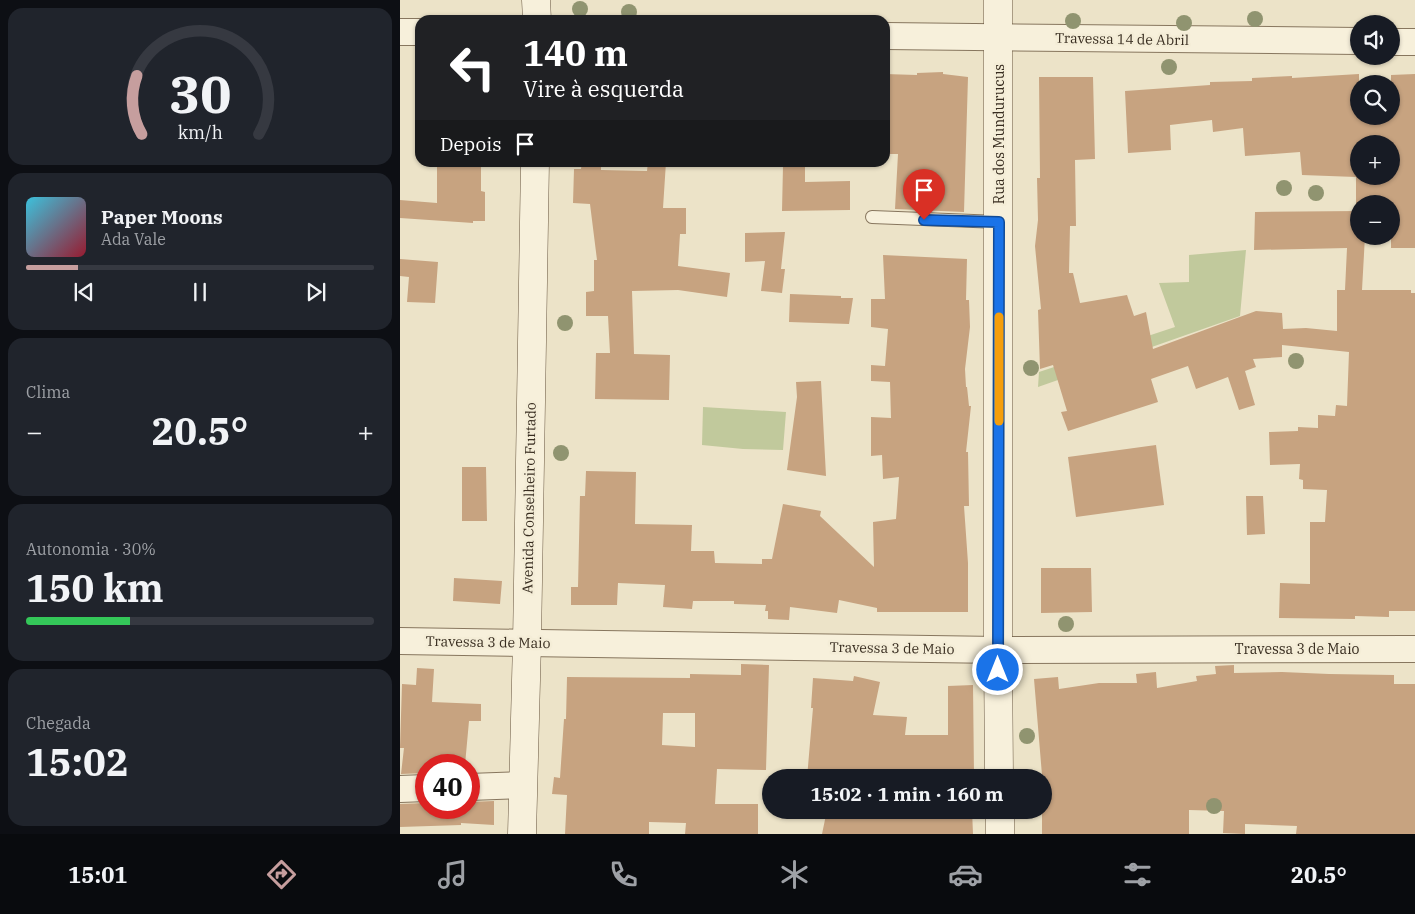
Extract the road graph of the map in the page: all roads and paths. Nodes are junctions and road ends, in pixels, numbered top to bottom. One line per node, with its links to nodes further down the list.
1 (536, 0): 3 (street)
2 (998, 0): 7 (street, Rua dos Mundurucus)
3 (536, 15)
4 (400, 32): 5 (street)
5 (415, 32)
6 (890, 36): 7 (street, Travessa 14 de Abril)
7 (998, 38): 8 (street, Travessa 14 de Abril); 13 (street, Rua dos Mundurucus)
8 (1350, 41)
9 (1400, 42): 10 (street)
10 (1415, 42)
11 (535, 167): 15 (street, Avenida Conselheiro Furtado)
12 (872, 218): 13 (lane)
13 (999, 222): 17 (street, Rua dos Mundurucus)
14 (400, 641): 15 (street, Travessa 3 de Maio)
15 (527, 642): 17 (street, Travessa 3 de Maio); 19 (street, Avenida Conselheiro Furtado)
16 (1415, 649): 17 (street, Travessa 3 de Maio)
17 (998, 650): 18 (street, Rua dos Mundurucus)
18 (1000, 769)
19 (524, 785): 20 (street); 24 (street, Avenida Conselheiro Furtado)
20 (480, 787)
21 (415, 788): 22 (street)
22 (400, 789)
23 (1000, 819): 25 (street)
24 (522, 834)
25 (1000, 834)

